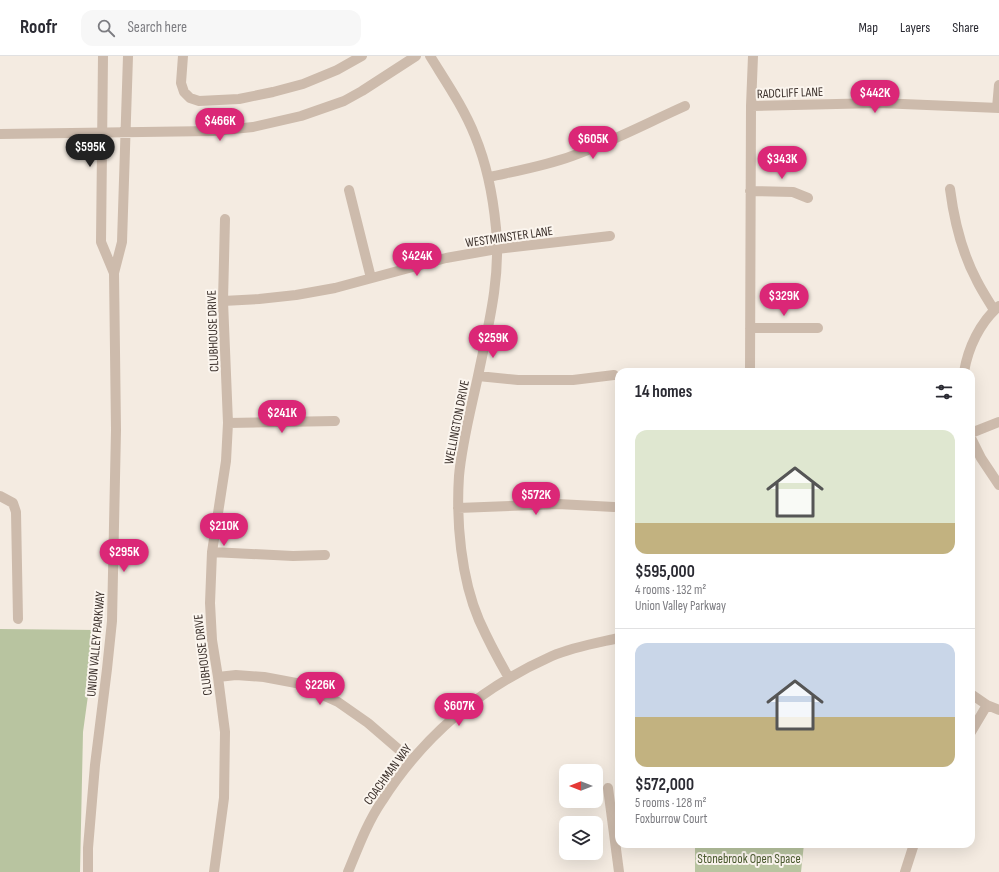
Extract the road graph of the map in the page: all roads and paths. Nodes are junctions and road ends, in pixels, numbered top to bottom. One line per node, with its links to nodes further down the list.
1 (103, 56): 12 (street, UNION VALLEY PARKWAY)
2 (128, 56): 13 (street, UNION VALLEY PARKWAY)
3 (183, 56): 4 (street)
4 (362, 56)
5 (416, 56): 13 (street)
6 (430, 56): 15 (street, WELLINGTON DRIVE)
7 (753, 56): 10 (street)
8 (999, 85): 11 (street)
9 (685, 106): 15 (street)
10 (750, 106): 11 (street, RADCLIFF LANE); 18 (street)
11 (998, 108)
12 (102, 133): 13 (street); 14 (street); 23 (street, UNION VALLEY PARKWAY)
13 (125, 133): 23 (street, UNION VALLEY PARKWAY)
14 (0, 134)
15 (488, 177): 22 (street, WELLINGTON DRIVE)
16 (950, 189): 26 (street)
17 (349, 190): 24 (street)
18 (750, 191): 19 (street); 27 (street)
19 (808, 198)
20 (225, 219): 25 (street, CLUBHOUSE DRIVE)
21 (610, 236): 22 (street, WESTMINSTER LANE)
22 (497, 249): 24 (street, WESTMINSTER LANE); 32 (street, WELLINGTON DRIVE)
23 (114, 273): 57 (street, UNION VALLEY PARKWAY)
24 (371, 278): 25 (street, WESTMINSTER LANE)
25 (223, 301): 35 (street, CLUBHOUSE DRIVE)
26 (997, 308): 30 (street)
27 (750, 328): 28 (street); 29 (street)
28 (818, 328)
29 (750, 368)
30 (965, 368)
31 (614, 375): 32 (street)
32 (478, 376): 41 (street, WELLINGTON DRIVE)
33 (335, 421): 35 (street)
34 (999, 422): 36 (street)
35 (228, 423): 42 (street, CLUBHOUSE DRIVE)
36 (975, 431)
37 (975, 446): 38 (street)
38 (999, 485)
39 (0, 496): 44 (street)
40 (614, 507): 41 (street)
41 (458, 508): 47 (street, WELLINGTON DRIVE)
42 (212, 552): 43 (street); 46 (street, CLUBHOUSE DRIVE)
43 (325, 554)
44 (18, 619)
45 (615, 639): 47 (street, COACHMAN WAY)
46 (218, 677): 52 (street); 58 (street, CLUBHOUSE DRIVE)
47 (509, 678): 52 (street, COACHMAN WAY)
48 (975, 697): 49 (street)
49 (987, 705): 50 (street); 51 (street)
50 (999, 710)
51 (975, 725)
52 (411, 760): 59 (street, COACHMAN WAY)
53 (608, 788): 54 (street)
54 (615, 837)
55 (617, 848): 60 (street)
56 (913, 848): 61 (street)
57 (88, 872)
58 (214, 872)
59 (348, 872)
60 (620, 872)
61 (905, 872)

